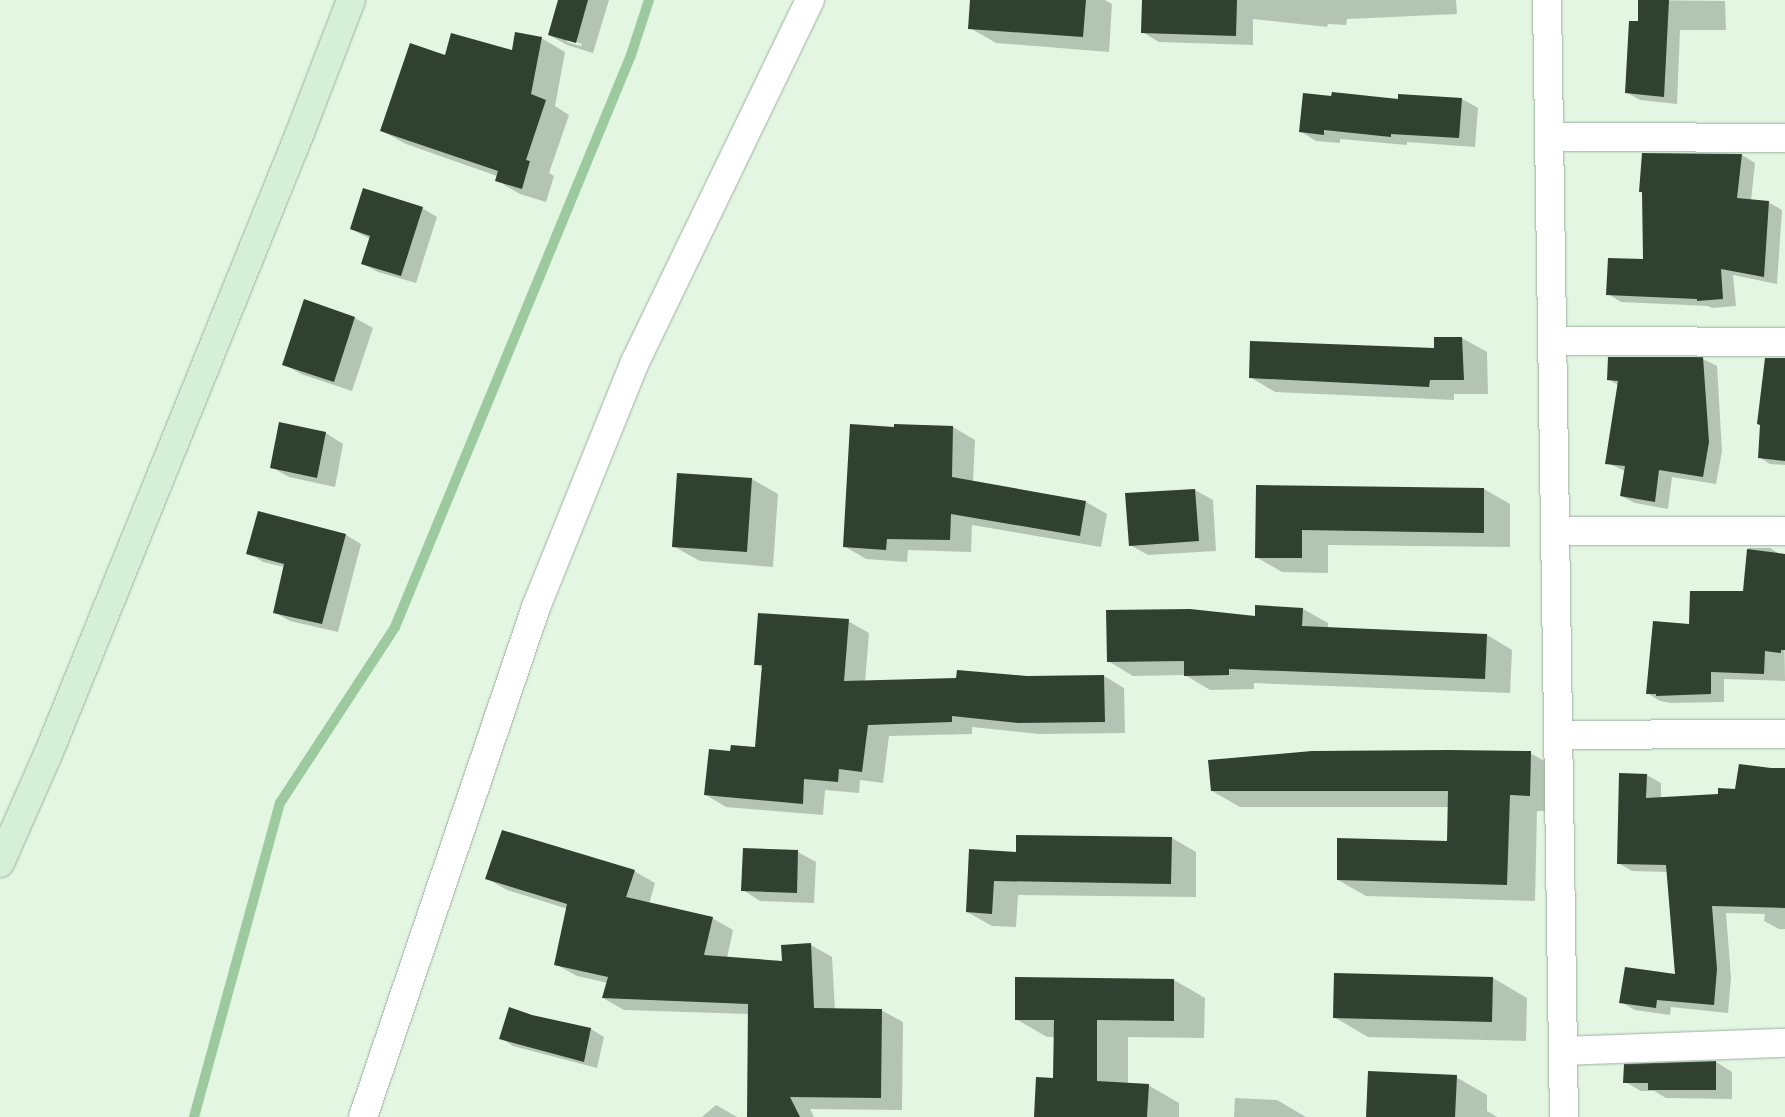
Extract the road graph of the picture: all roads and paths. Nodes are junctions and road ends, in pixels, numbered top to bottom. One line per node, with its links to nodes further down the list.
1 (350, 0): 12 (main road)
2 (810, 0): 15 (street)
3 (1547, 0): 4 (street)
4 (1549, 137): 5 (street); 6 (street)
5 (1785, 138)
6 (1552, 341): 7 (street); 8 (street)
7 (1785, 342)
8 (1554, 530): 9 (street); 11 (street)
9 (1785, 531)
10 (1785, 734): 11 (street)
11 (1558, 735): 14 (street)
12 (0, 863)
13 (1785, 1043): 14 (street)
14 (1563, 1051): 16 (street)
15 (363, 1117)
16 (1564, 1117)

